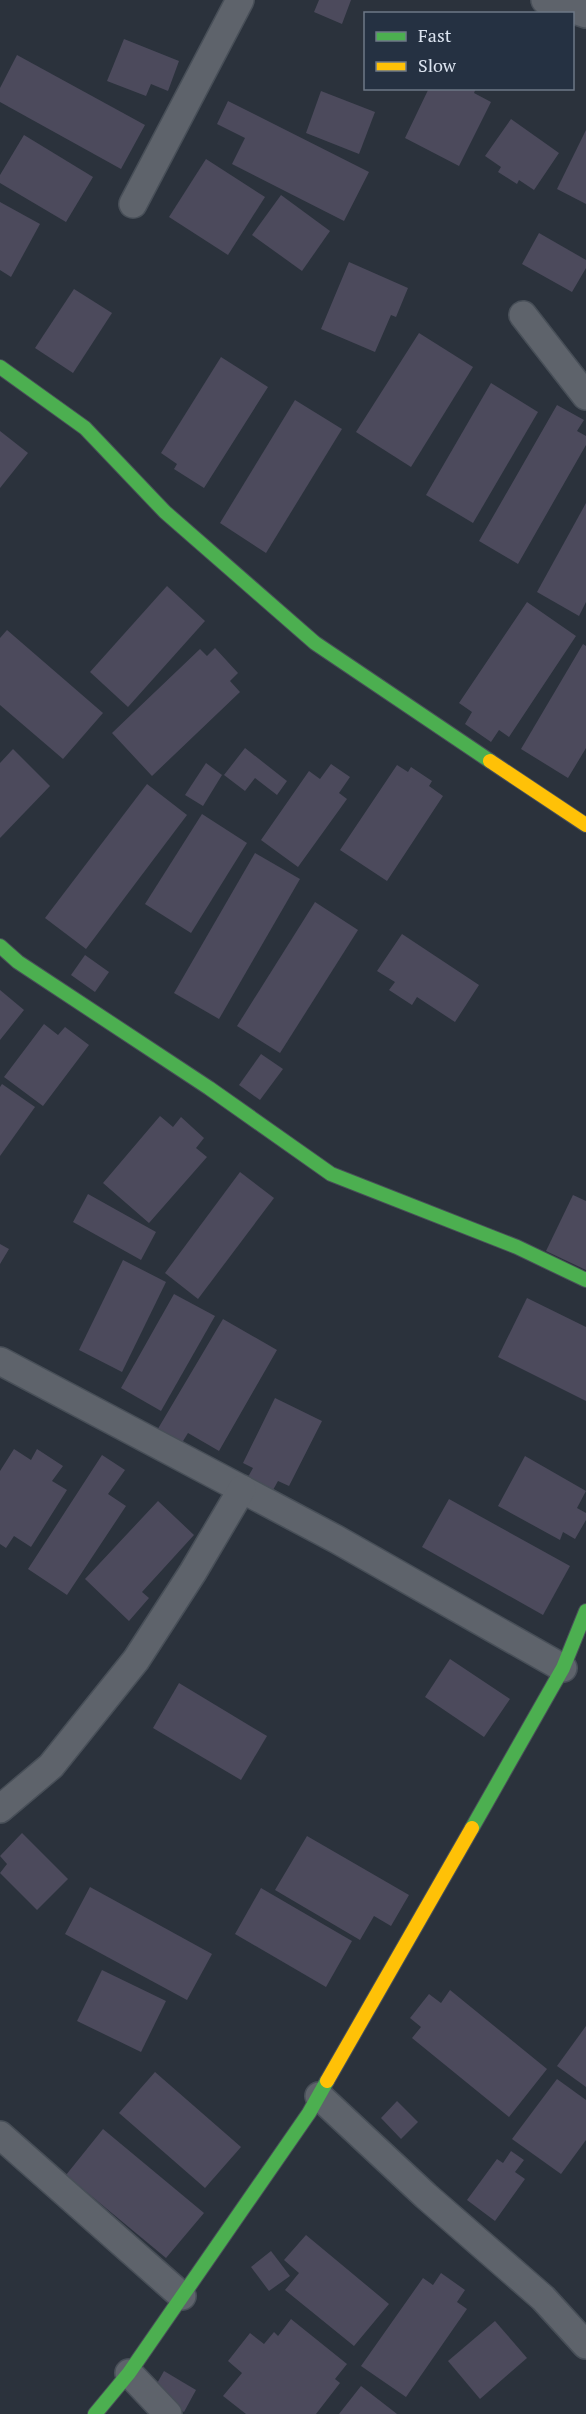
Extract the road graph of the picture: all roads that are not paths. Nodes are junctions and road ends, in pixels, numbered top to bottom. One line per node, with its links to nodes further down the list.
1 (240, 0): 4 (street)
2 (545, 0): 3 (street)
3 (586, 14)
4 (133, 204)
5 (524, 315): 7 (street)
6 (0, 367): 8 (street)
7 (586, 396)
8 (586, 825)
9 (0, 946): 10 (street)
10 (586, 1280)
11 (0, 1361): 12 (street)
12 (242, 1489): 14 (street); 15 (street)
13 (586, 1611): 14 (street)
14 (563, 1668): 16 (street)
15 (2, 1806)
16 (319, 2096): 18 (street); 19 (street)
17 (0, 2135): 18 (street)
18 (182, 2296): 20 (street)
19 (586, 2345)
20 (129, 2373): 21 (street); 22 (street)
21 (95, 2414)
22 (168, 2414)

